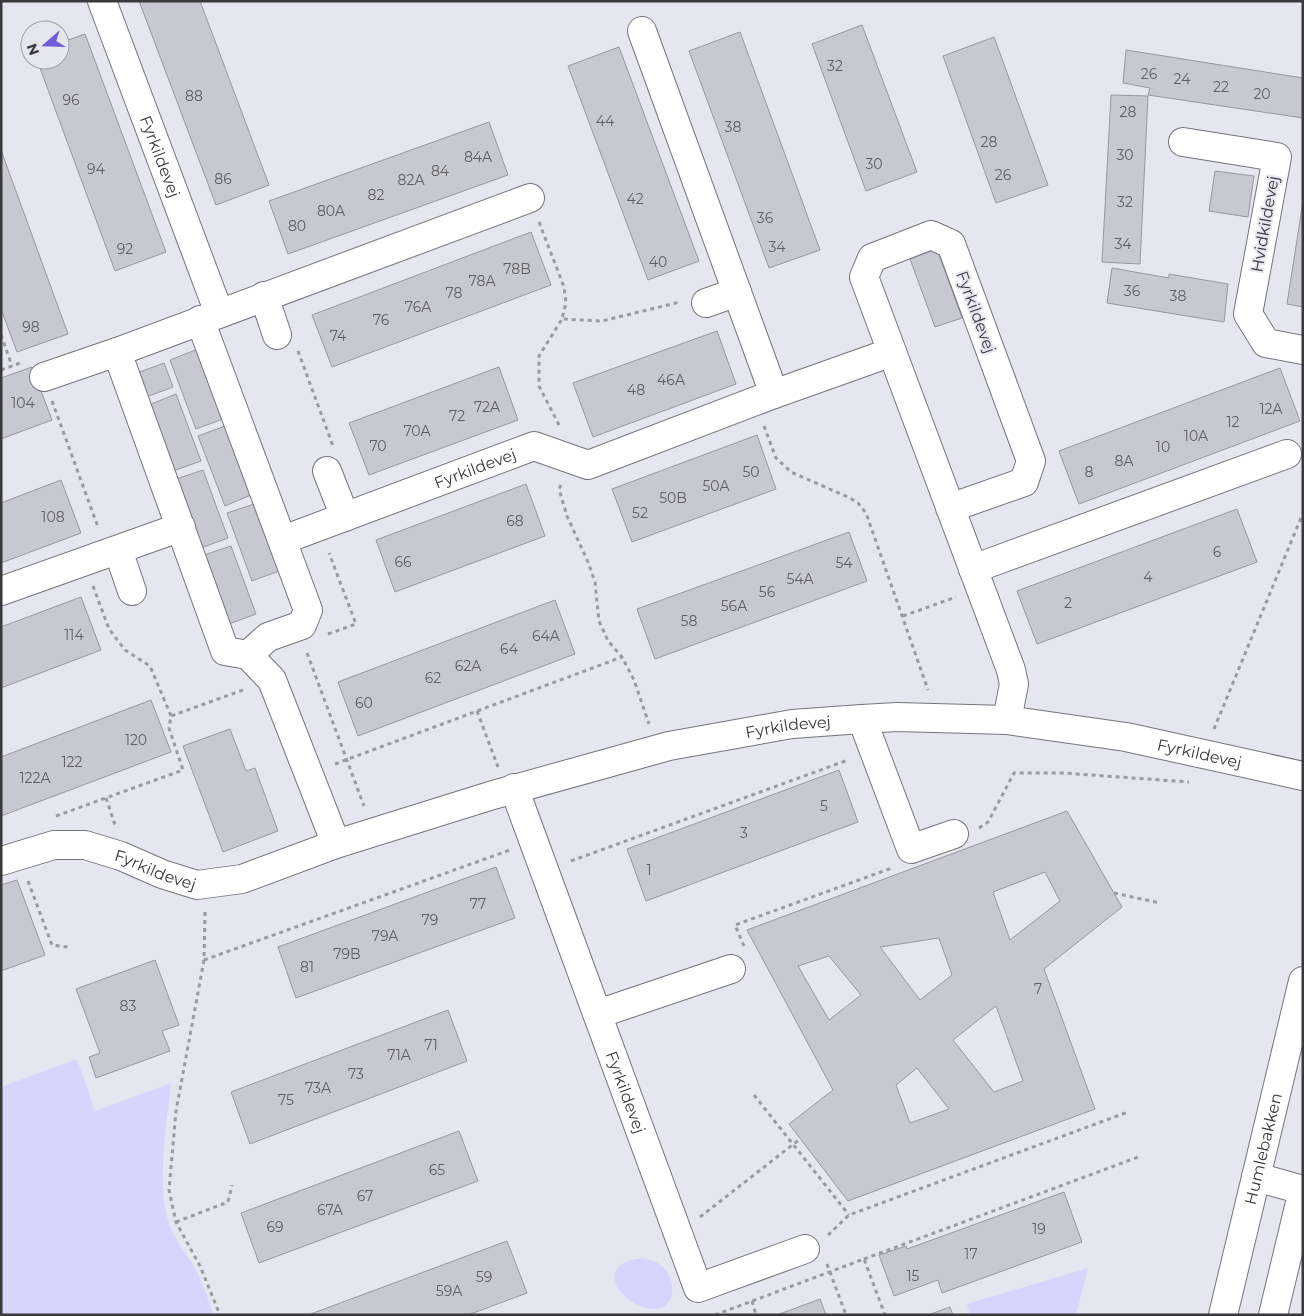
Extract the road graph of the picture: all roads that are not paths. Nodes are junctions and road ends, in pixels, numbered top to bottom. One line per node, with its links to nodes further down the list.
1 (102, 1): 8 (street, Fyrkildevej)
2 (642, 31): 5 (street)
3 (1182, 142): 10 (street, Hvidkildevej)
4 (530, 198): 6 (street)
5 (737, 292): 7 (street); 14 (street)
6 (264, 296): 8 (street); 9 (street)
7 (706, 303)
8 (210, 317): 11 (street); 20 (street, Fyrkildevej)
9 (287, 341)
10 (1303, 350)
11 (117, 352): 13 (street); 19 (street)
12 (892, 352): 14 (street, Fyrkildevej); 17 (street, Fyrkildevej); 17 (street, Fyrkildevej)
13 (44, 378)
14 (764, 398): 18 (street, Fyrkildevej)
15 (1287, 454): 22 (street)
16 (330, 459): 18 (street)
17 (950, 508): 22 (street, Fyrkildevej)
18 (345, 517): 20 (street, Fyrkildevej)
19 (181, 527): 21 (street); 25 (street)
20 (283, 540): 25 (street, Fyrkildevej)
21 (103, 555): 23 (street); 24 (street)
22 (977, 579): 27 (street, Fyrkildevej)
23 (1, 591)
24 (132, 591)
25 (248, 655): 31 (street)
26 (862, 719): 27 (street, Fyrkildevej); 29 (street, Fyrkildevej); 30 (street)
27 (1007, 720): 28 (street, Fyrkildevej)
28 (1303, 776)
29 (511, 789): 31 (street, Fyrkildevej); 35 (street, Fyrkildevej)
30 (954, 834)
31 (336, 844): 32 (street, Fyrkildevej)
32 (13, 867)
33 (730, 969): 35 (street)
34 (1303, 981): 36 (street, Humlebakken)
35 (598, 1014): 38 (street, Fyrkildevej)
36 (1256, 1177): 37 (street); 39 (street, Humlebakken)
37 (1303, 1190): 40 (street)
38 (818, 1248)
39 (1223, 1315)
40 (1273, 1315)

